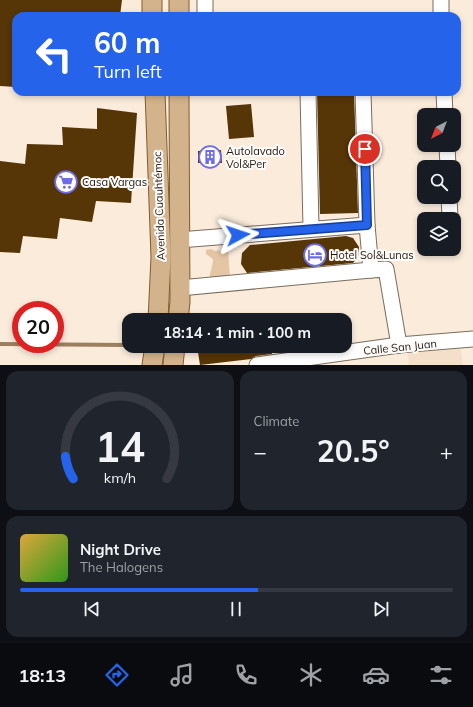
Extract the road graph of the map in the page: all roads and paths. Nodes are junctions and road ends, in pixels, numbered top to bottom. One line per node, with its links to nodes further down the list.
1 (152, 0): 5 (main road)
2 (178, 0): 6 (main road)
3 (205, 0): 7 (street)
4 (441, 0): 8 (street)
5 (152, 12)
6 (179, 12)
7 (205, 12)
8 (441, 12)
9 (155, 96): 20 (main road, Avenida Cuauhtémoc)
10 (179, 96): 17 (main road)
11 (308, 96): 16 (street)
12 (362, 96): 15 (street)
13 (444, 96): 14 (street)
14 (445, 108)
15 (367, 225): 16 (street); 18 (street)
16 (311, 228): 17 (street)
17 (180, 240): 19 (main road)
18 (371, 270): 19 (street); 23 (street)
19 (180, 288): 21 (main road)
20 (158, 313)
21 (178, 313)
22 (473, 339): 23 (street, Calle San Juan)
23 (398, 345): 28 (street, Calle San Juan)
24 (154, 353): 26 (main road)
25 (174, 353): 27 (main road)
26 (152, 365)
27 (173, 365)
28 (257, 365)

